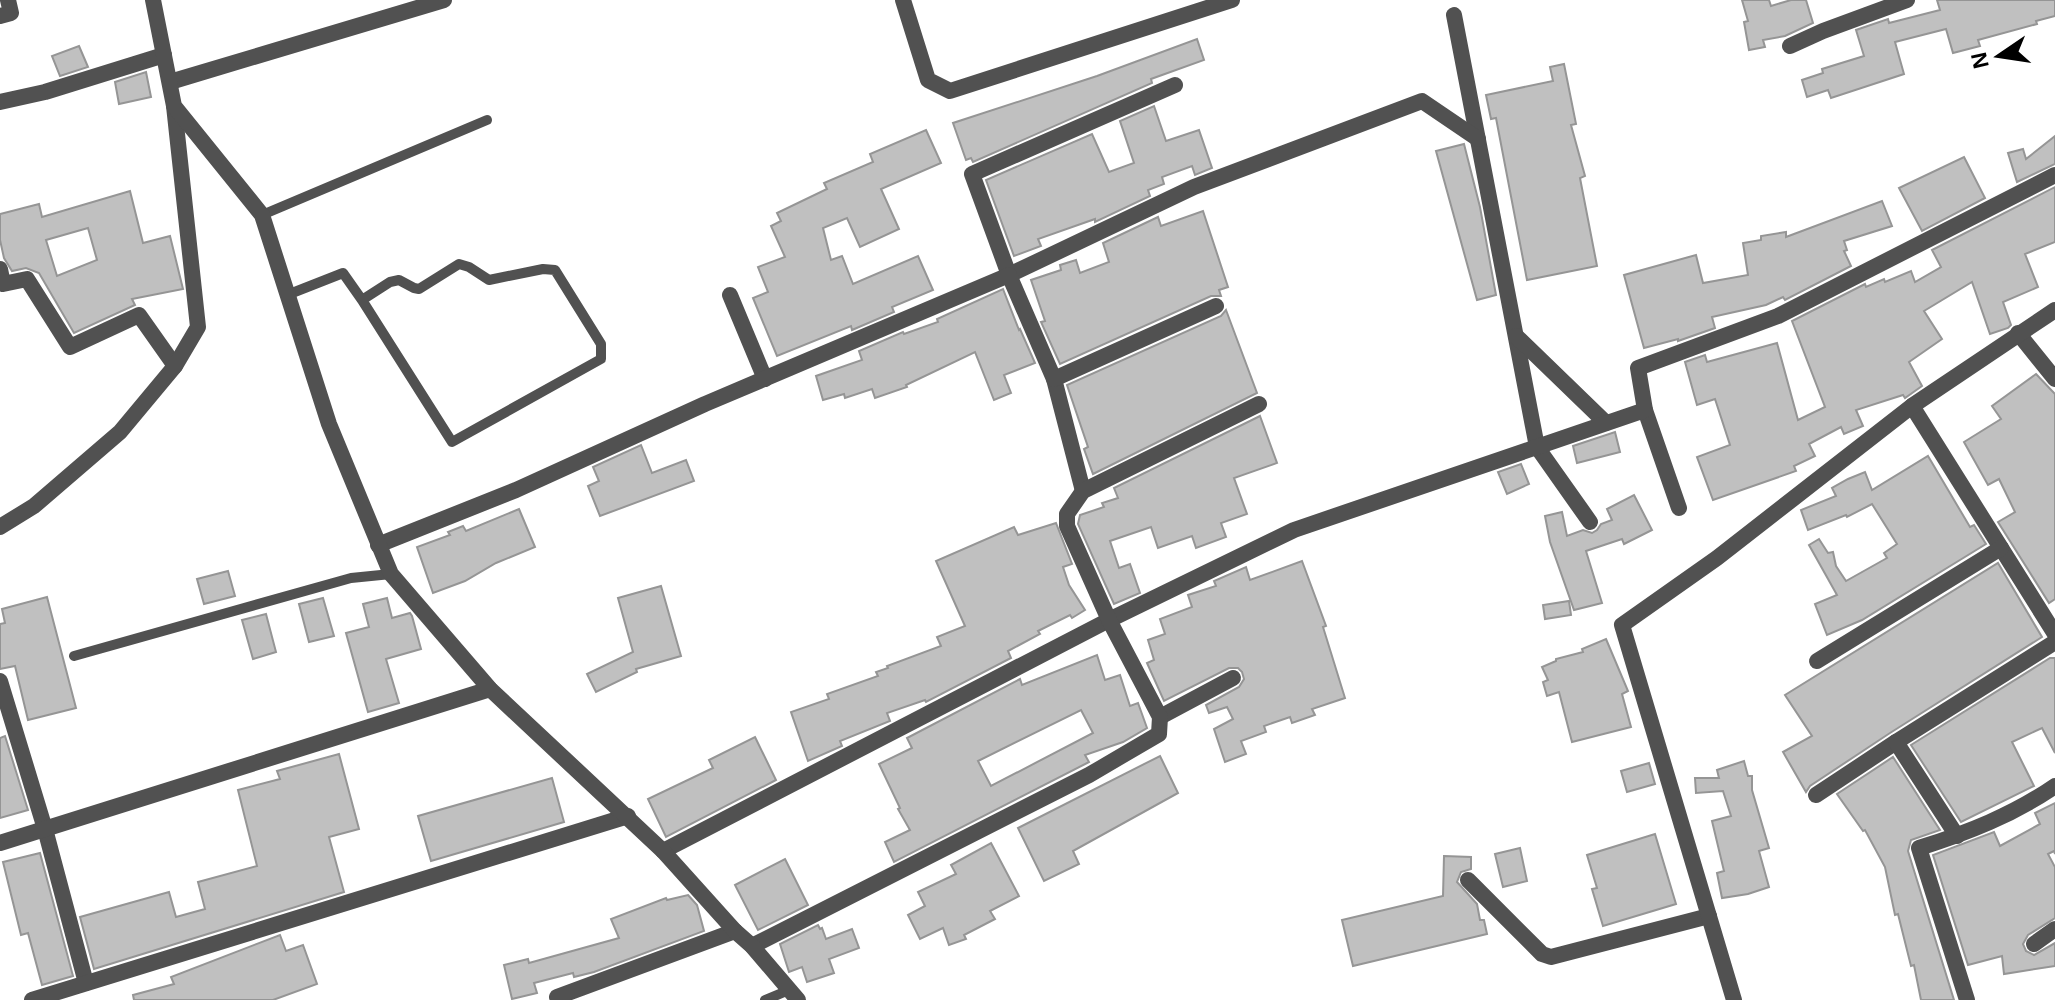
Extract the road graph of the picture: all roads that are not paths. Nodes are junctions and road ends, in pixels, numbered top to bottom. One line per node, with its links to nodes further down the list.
1 (8, 0): 8 (street)
2 (153, 0): 10 (street)
3 (444, 0): 11 (street)
4 (903, 0): 5 (street)
5 (1232, 0)
6 (1907, 0): 9 (street)
7 (1454, 15): 16 (street)
8 (0, 16)
9 (1790, 46)
10 (164, 55): 11 (street); 13 (street)
11 (170, 82): 14 (street)
12 (1175, 85): 20 (street)
13 (0, 102)
14 (174, 106): 18 (street); 28 (street)
15 (487, 120): 18 (lane)
16 (1478, 139): 20 (street); 27 (street)
17 (2055, 175): 34 (street)
18 (262, 215): 21 (street)
19 (0, 269): 28 (street)
20 (1009, 275): 29 (street); 30 (street)
21 (287, 295): 23 (lane); 41 (street)
22 (730, 295): 29 (street)
23 (362, 300): 23 (lane)
24 (1216, 306): 30 (street)
25 (2055, 310): 26 (street)
26 (2018, 333): 31 (street); 33 (street)
27 (1515, 335): 35 (street); 36 (street)
28 (175, 366): 40 (street)
29 (765, 379): 41 (street)
30 (1054, 379): 37 (street)
31 (2055, 379)
32 (1259, 404): 37 (street)
33 (1912, 406): 42 (street); 62 (street)
34 (1645, 410): 35 (street); 38 (street)
35 (1606, 423): 36 (street)
36 (1537, 447): 39 (street); 44 (street)
37 (1083, 491): 44 (street)
38 (1679, 508)
39 (1590, 522)
40 (0, 527)
41 (378, 545): 43 (street)
42 (2001, 548): 45 (street); 48 (street)
43 (391, 574): 47 (lane); 51 (street)
44 (1109, 620): 52 (street); 60 (street)
45 (2055, 634)
46 (2055, 642): 53 (street)
47 (74, 656)
48 (1817, 661)
49 (1233, 678): 52 (street)
50 (0, 681): 57 (street)
51 (490, 689): 56 (street); 57 (street)
52 (1160, 717): 66 (street)
53 (1896, 742): 55 (street); 58 (street)
54 (2055, 786): 58 (street)
55 (1816, 795)
56 (628, 816): 60 (street); 67 (street)
57 (45, 829): 59 (street); 67 (street)
58 (1957, 836): 73 (street)
59 (0, 843)
60 (663, 851): 64 (street)
61 (1468, 880): 62 (street)
62 (1709, 916): 72 (street)
63 (2055, 929): 65 (street)
64 (735, 931): 66 (street); 69 (street)
65 (2034, 944)
66 (752, 946): 68 (street)
67 (86, 983): 70 (street)
68 (794, 995): 71 (lane)
69 (557, 997)
70 (32, 1000)
71 (765, 1000)
72 (1734, 1000)
73 (1967, 1000)

